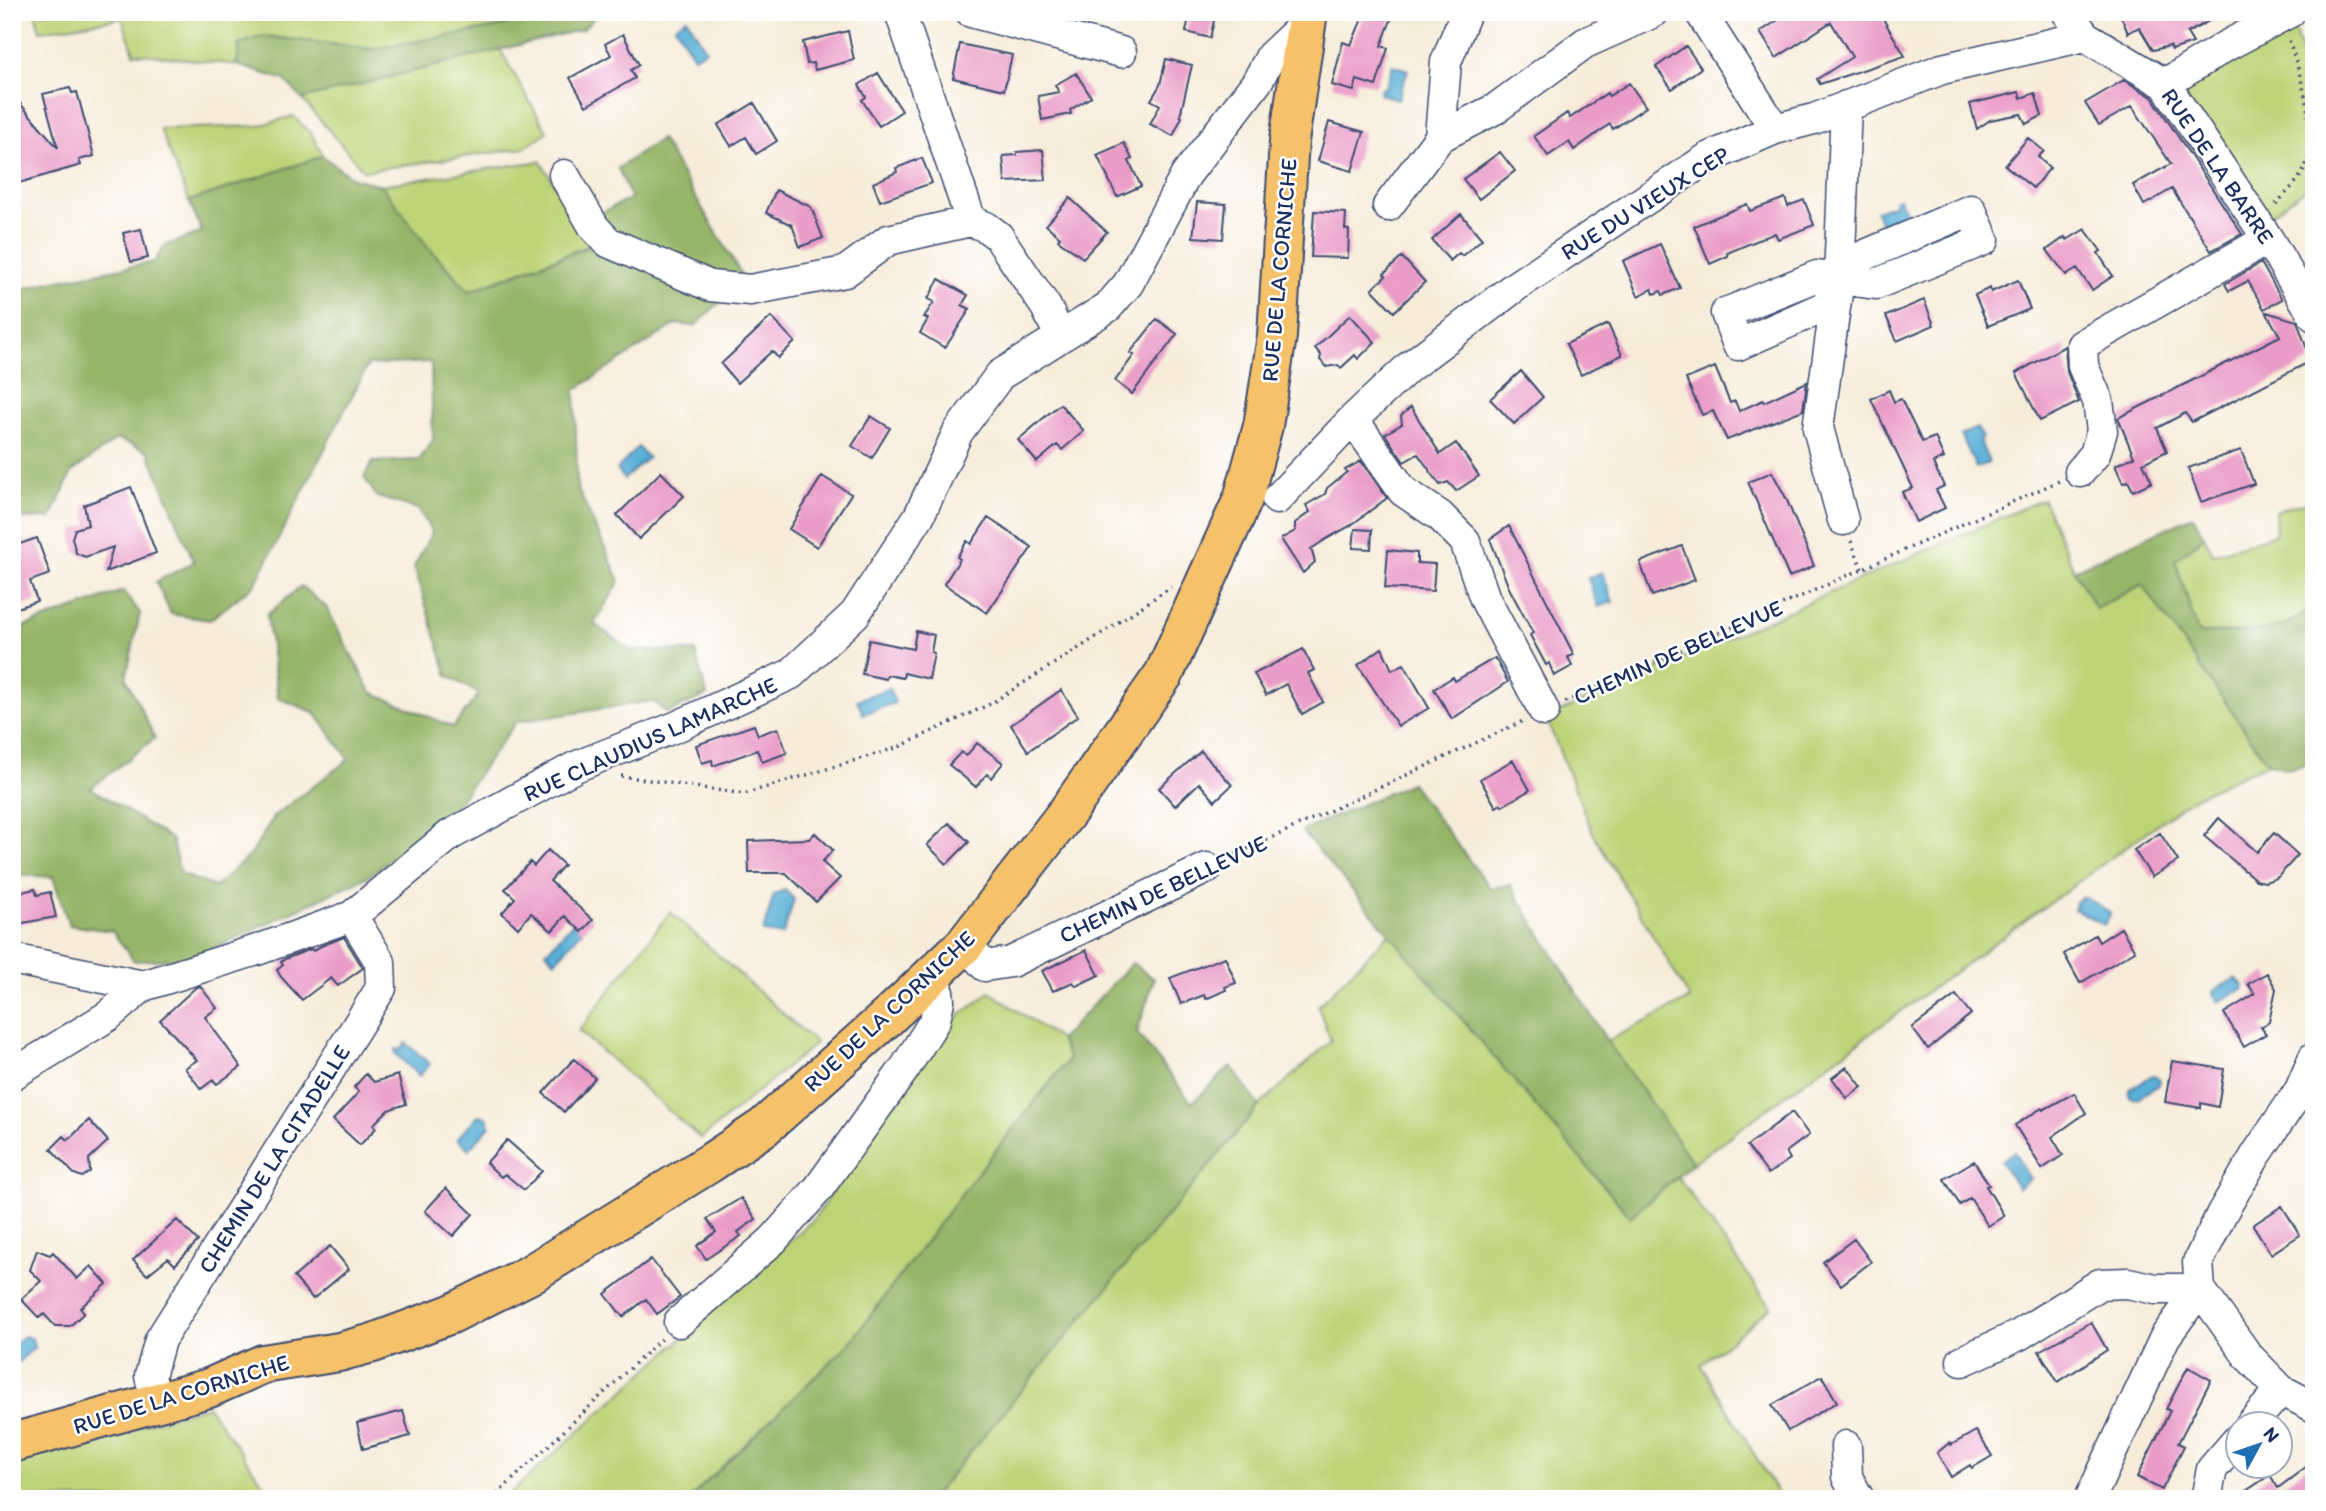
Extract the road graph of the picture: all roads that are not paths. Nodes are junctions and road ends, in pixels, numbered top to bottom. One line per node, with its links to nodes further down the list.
1 (900, 12): 17 (street)
2 (971, 12): 10 (street)
3 (1466, 12): 14 (street)
4 (1654, 12): 14 (street)
5 (1700, 12): 13 (street)
6 (2067, 12): 9 (street, RUE DE LA BARRE)
7 (2284, 15): 11 (street)
8 (1306, 18): 20 (street, RUE CLAUDIUS LAMARCHE); 28 (main road, RUE DE LA CORNICHE)
9 (2085, 36): 11 (street, RUE DE LA BARRE); 12 (street, RUE DU VIEUX CEP)
10 (1121, 52)
11 (2165, 84): 18 (street, RUE DE LA BARRE)
12 (1846, 106): 13 (street, RUE DU VIEUX CEP); 24 (street)
13 (1775, 129): 21 (street, RUE DU VIEUX CEP)
14 (1440, 137): 16 (street)
15 (564, 175): 17 (street)
16 (1388, 206)
17 (971, 221): 20 (street)
18 (2263, 231): 19 (street, RUE DE LA BARRE); 22 (street)
19 (2314, 316)
20 (1060, 336): 27 (street, RUE CLAUDIUS LAMARCHE)
21 (1353, 419): 23 (street, RUE DU VIEUX CEP); 25 (street)
22 (2080, 472)
23 (1278, 499)
24 (1843, 520)
25 (1544, 711)
26 (1207, 868): 28 (street, CHEMIN DE BELLEVUE)
27 (352, 916): 31 (street, RUE CLAUDIUS LAMARCHE); 38 (street, CHEMIN DE LA CITADELLE)
28 (965, 944): 30 (main road, RUE DE LA CORNICHE)
29 (12, 959): 31 (street, RUE CLAUDIUS LAMARCHE)
30 (936, 972): 35 (street); 38 (main road, RUE DE LA CORNICHE)
31 (143, 986): 33 (street)
32 (2314, 1057): 34 (street)
33 (12, 1075)
34 (2200, 1289): 36 (street); 37 (street); 45 (street)
35 (679, 1322)
36 (1962, 1361)
37 (2281, 1390): 39 (street); 40 (street)
38 (158, 1404): 41 (main road, RUE DE LA CORNICHE)
39 (2314, 1407)
40 (2263, 1410)
41 (12, 1443)
42 (1846, 1446): 44 (street)
43 (2224, 1455): 46 (street)
44 (1859, 1499)
45 (2090, 1499)
46 (2206, 1499)

